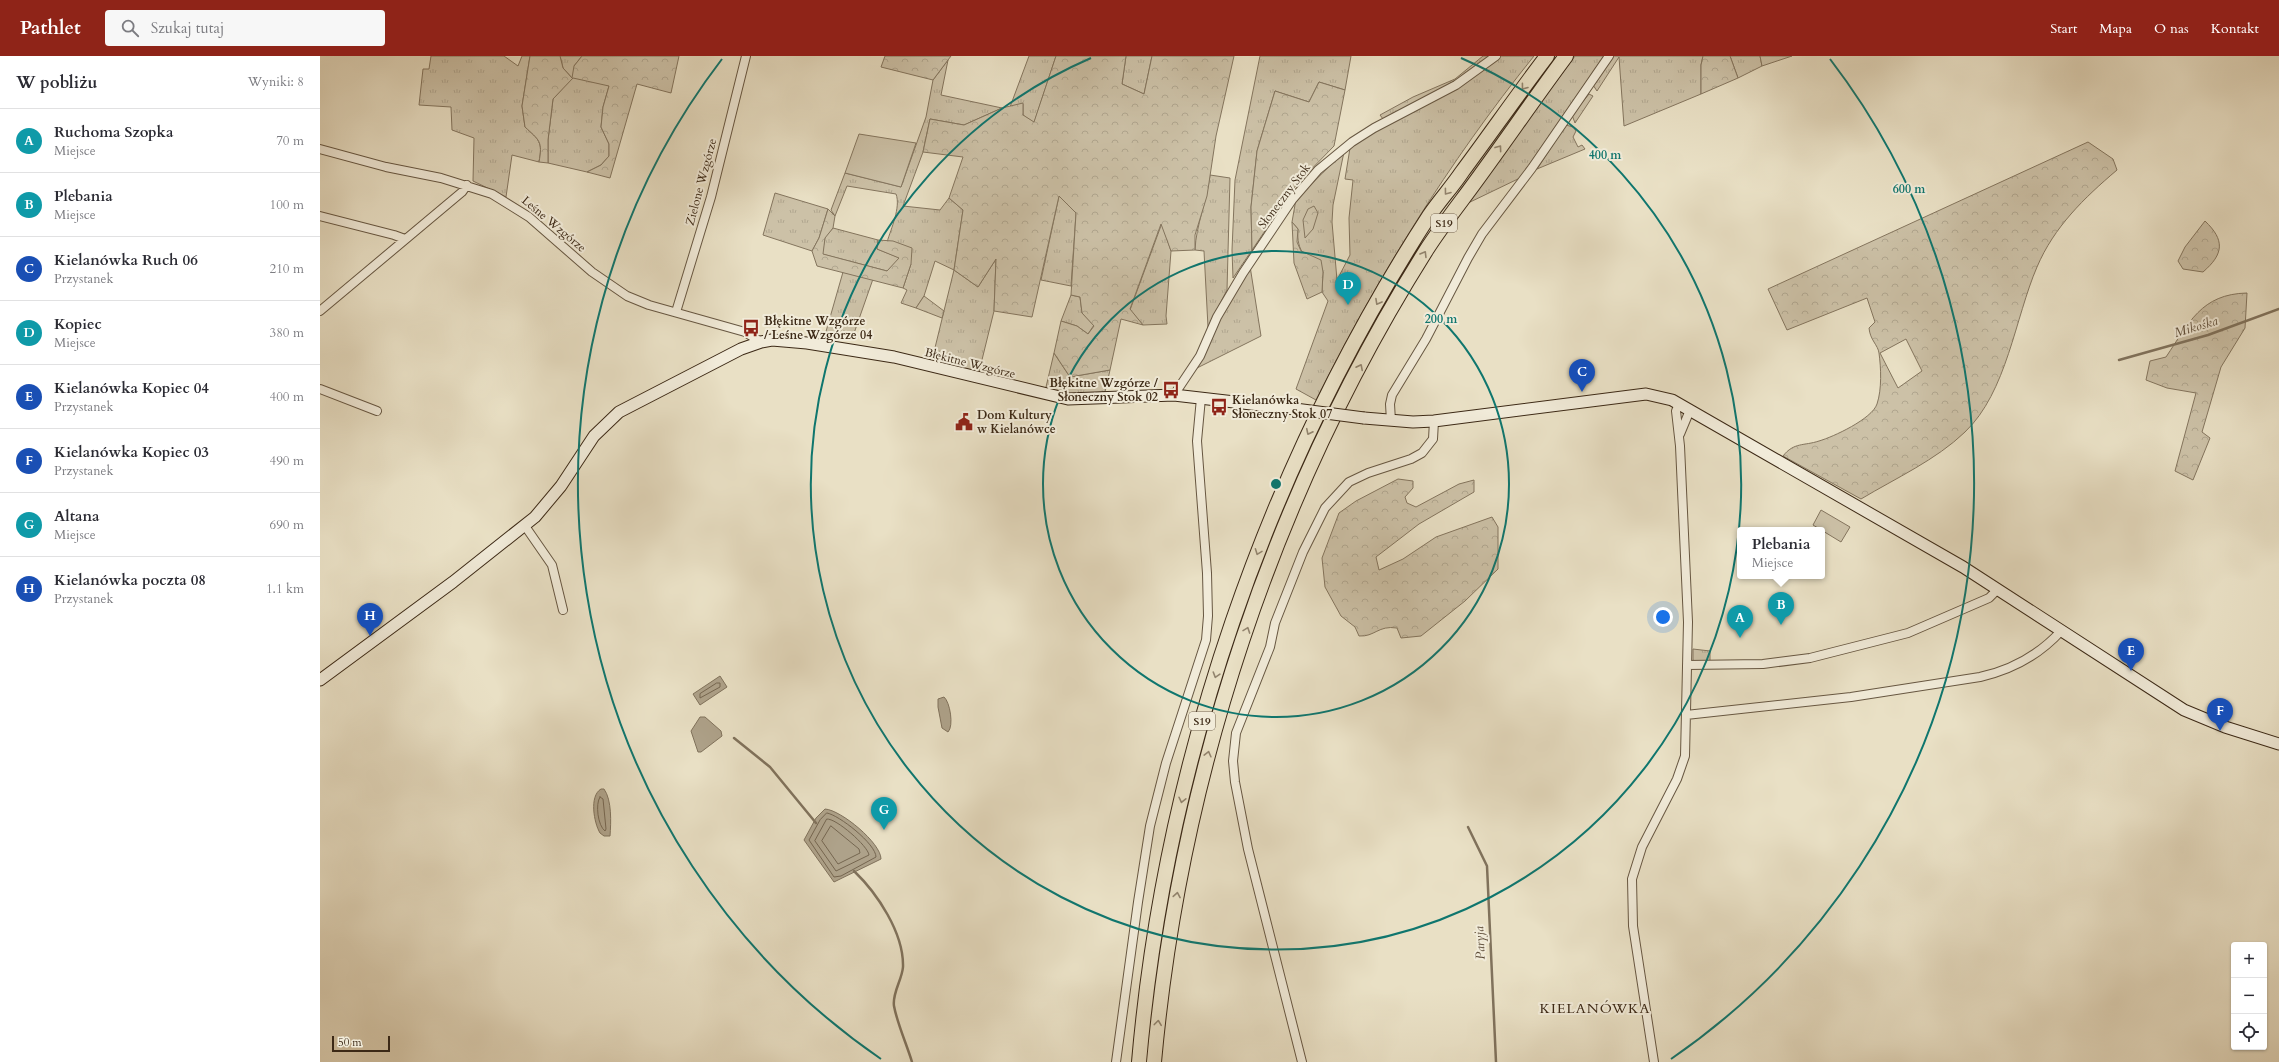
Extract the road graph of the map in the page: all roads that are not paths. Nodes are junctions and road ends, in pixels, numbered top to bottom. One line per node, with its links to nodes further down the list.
1 (746, 56): 11 (street, Zielone Wzgórze)
2 (1548, 56): 31 (highway, S19, one-way to 31)
3 (1566, 56): 32 (highway, S19, one-way to 3)
4 (1609, 56): 19 (street)
5 (1495, 57): 14 (street, Słoneczny Stok)
6 (320, 149): 7 (street, Leśne Wzgórze)
7 (467, 185): 9 (street); 11 (street, Leśne Wzgórze)
8 (320, 216): 9 (street)
9 (405, 239): 10 (street)
10 (320, 311)
11 (676, 312): 12 (street, Leśne Wzgórze)
12 (761, 342): 14 (street, Błękitne Wzgórze); 22 (street, Błękitne Wzgórze)
13 (320, 389): 18 (street)
14 (1174, 395): 15 (street, Błękitne Wzgórze)
15 (1201, 398): 19 (street, Błękitne Wzgórze, bridge); 30 (street)
16 (1679, 404): 17 (street, Błękitne Wzgórze); 20 (street, Błękitne Wzgórze); 21 (street)
17 (1690, 410): 21 (street); 23 (street, Błękitne Wzgórze)
18 (377, 411)
19 (1390, 421): 20 (street, Błękitne Wzgórze)
20 (1434, 421): 33 (street)
21 (1680, 435): 26 (street)
22 (525, 526): 24 (street); 27 (street, Błękitne Wzgórze)
23 (1998, 590): 25 (street, Błękitne Wzgórze); 26 (street)
24 (563, 610)
25 (2061, 631): 28 (street); 29 (street, Błękitne Wzgórze)
26 (1687, 664): 28 (street)
27 (320, 680)
28 (1686, 715): 34 (street)
29 (2279, 744)
30 (1116, 1062)
31 (1139, 1062)
32 (1154, 1062)
33 (1302, 1062)
34 (1654, 1062)

